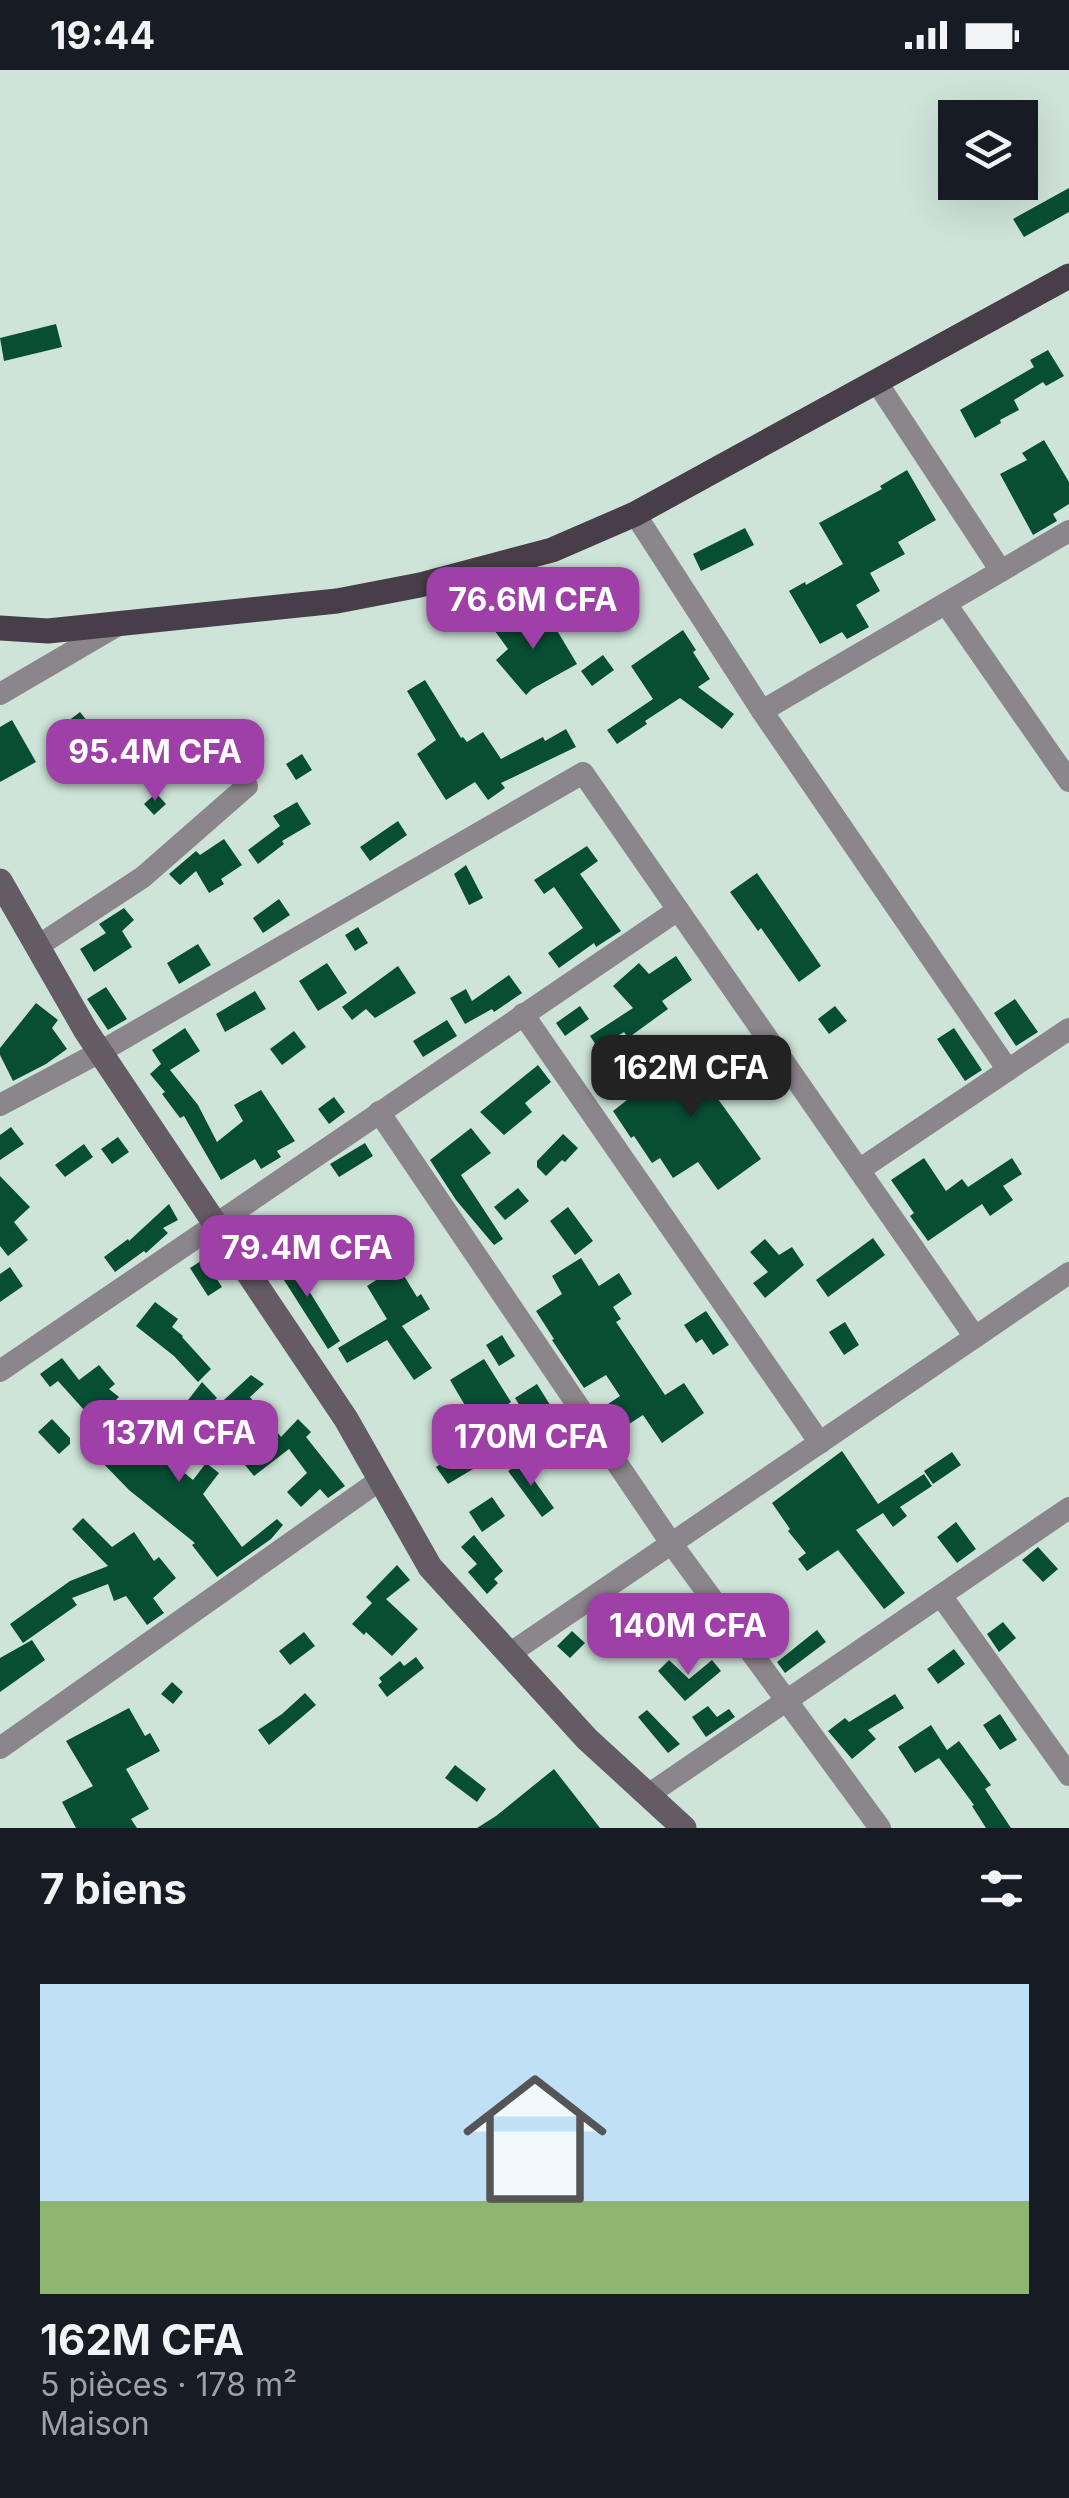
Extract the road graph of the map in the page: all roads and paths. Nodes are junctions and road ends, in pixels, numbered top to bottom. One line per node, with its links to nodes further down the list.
1 (1069, 276): 2 (main road)
2 (876, 381): 3 (main road); 5 (street)
3 (635, 514): 7 (main road); 10 (street)
4 (1069, 531): 5 (street)
5 (1001, 571): 6 (street)
6 (946, 604): 10 (street); 11 (street)
7 (122, 622): 8 (main road); 9 (street)
8 (0, 628)
9 (0, 694)
10 (762, 711): 19 (street)
11 (1069, 781)
12 (247, 786): 15 (street)
13 (0, 881): 15 (street)
14 (678, 910): 16 (street); 18 (street); 22 (street)
15 (38, 946): 18 (street)
16 (523, 1014): 21 (street); 27 (street)
17 (1069, 1029): 19 (street)
18 (100, 1052): 20 (street); 23 (street)
19 (1008, 1070): 22 (street)
20 (0, 1105)
21 (379, 1112): 23 (street); 30 (street)
22 (859, 1170): 25 (street)
23 (214, 1223): 26 (street); 28 (street)
24 (1069, 1273): 25 (street)
25 (974, 1337): 27 (street)
26 (0, 1371)
27 (820, 1442): 30 (street)
28 (380, 1480): 32 (street); 34 (street)
29 (1069, 1508): 31 (street)
30 (672, 1543): 32 (street); 33 (street)
31 (942, 1597): 33 (street); 35 (street)
32 (509, 1654): 36 (street)
33 (787, 1701): 36 (street); 38 (street)
34 (0, 1748)
35 (1069, 1776)
36 (648, 1796): 37 (street)
37 (674, 1826)
38 (880, 1828)

